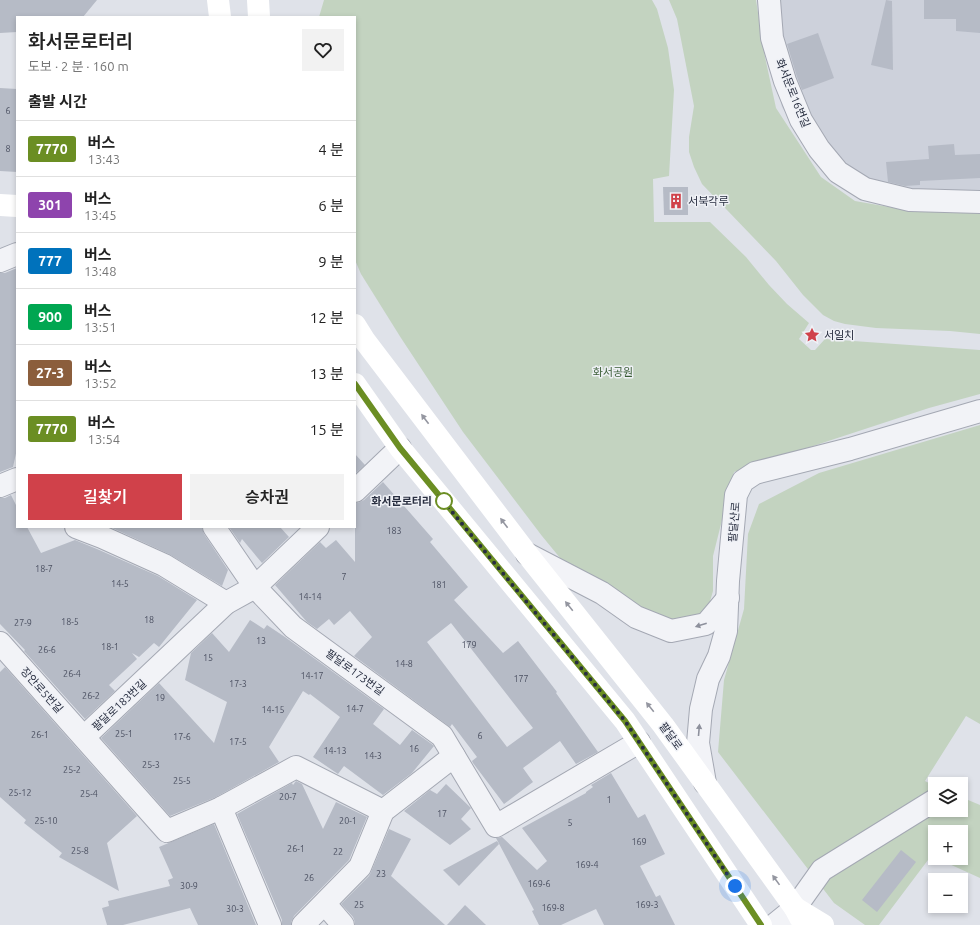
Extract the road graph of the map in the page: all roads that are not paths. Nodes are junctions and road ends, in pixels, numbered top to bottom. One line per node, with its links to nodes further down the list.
1 (218, 0): 4 (main road)
2 (258, 0): 5 (main road)
3 (769, 0): 6 (street, 화서문로16번길)
4 (220, 16)
5 (259, 16)
6 (980, 202)
7 (0, 205): 8 (main road)
8 (16, 206)
9 (16, 254): 10 (street)
10 (0, 261)
11 (356, 326): 19 (main road, 팔달로, one-way to 11)
12 (356, 385): 14 (main road)
13 (980, 411): 21 (street, 팔달산로)
14 (400, 448): 15 (street); 25 (main road)
15 (356, 491)
16 (79, 528): 22 (street)
17 (215, 528): 20 (street)
18 (317, 528): 20 (street, 팔달로183번길)
19 (527, 554): 21 (street, one-way to 19); 27 (main road, 팔달로, one-way to 19)
20 (255, 587): 22 (street, 팔달로183번길); 26 (street, 팔달로173번길)
21 (728, 598): 27 (street, 팔달산로, one-way to 21)
22 (226, 603): 24 (street, 팔달로183번길)
23 (0, 643): 24 (street, 장안로5번길)
24 (84, 737): 29 (street, 팔달로183번길)
25 (639, 742): 26 (street, 팔달로173번길); 36 (main road)
26 (454, 756): 30 (street)
27 (705, 783): 32 (main road, 팔달로, one-way to 27)
28 (928, 804): 32 (street)
29 (221, 808): 30 (street); 33 (street)
30 (383, 811): 31 (street)
31 (325, 904): 34 (street); 35 (street)
32 (800, 916): 37 (street); 38 (main road)
33 (270, 925)
34 (303, 925)
35 (343, 925)
36 (761, 925)
37 (774, 925)
38 (823, 925)

